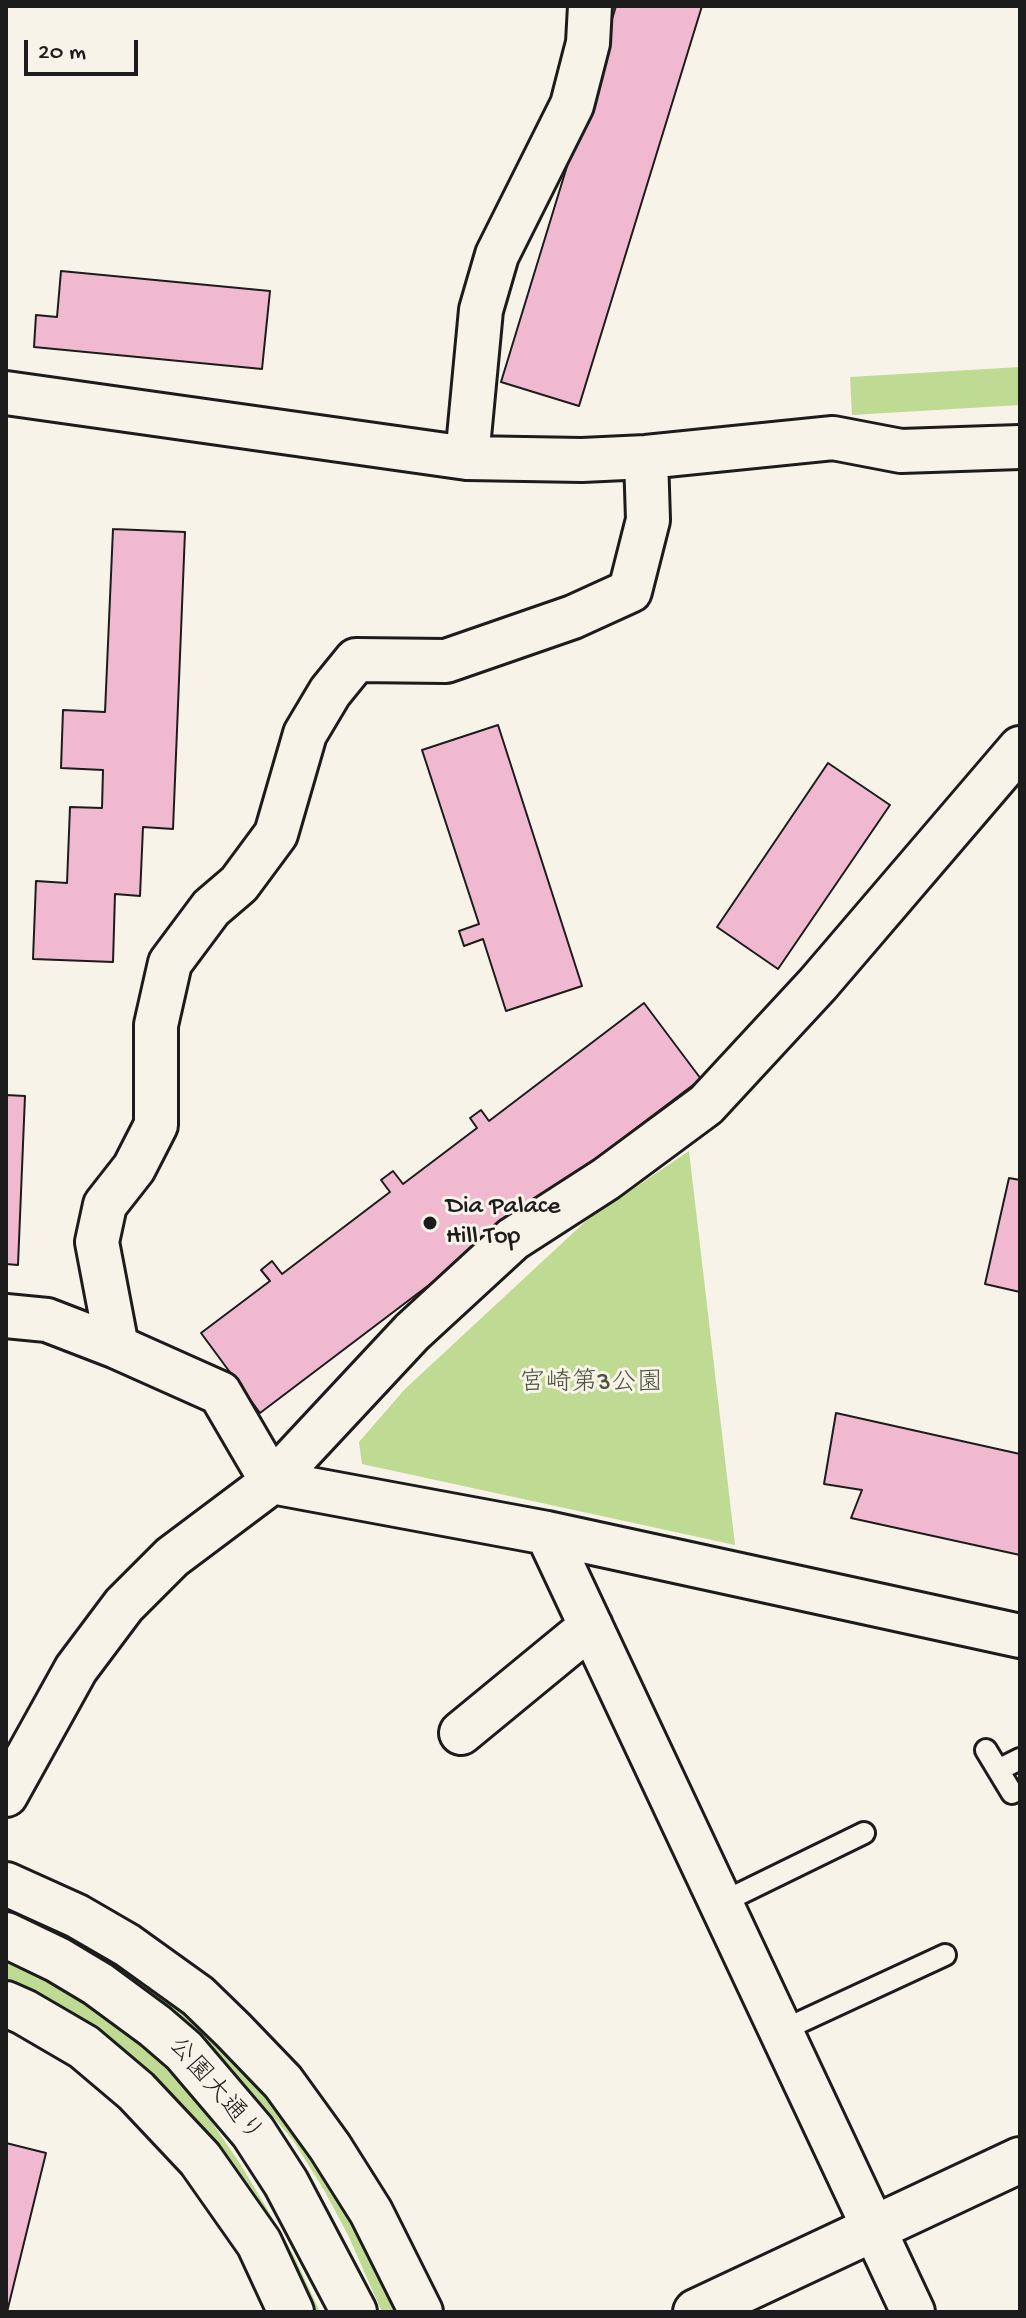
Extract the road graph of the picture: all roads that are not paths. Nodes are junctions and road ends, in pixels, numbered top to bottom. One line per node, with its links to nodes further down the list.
1 (590, 6): 5 (street)
2 (6, 393): 5 (street)
3 (1020, 447): 4 (street)
4 (646, 457): 5 (street); 8 (street)
5 (467, 458)
6 (1020, 748): 9 (street)
7 (6, 1316): 8 (street)
8 (117, 1347): 9 (street)
9 (272, 1482): 10 (street); 18 (street)
10 (547, 1533): 11 (street); 12 (street)
11 (591, 1626): 13 (street); 21 (street)
12 (1020, 1636)
13 (461, 1733)
14 (986, 1750): 16 (lane)
15 (1020, 1759): 16 (lane)
16 (998, 1770): 17 (lane)
17 (1012, 1793)
18 (6, 1795)
19 (864, 1833): 21 (lane)
20 (6, 1884): 30 (street)
21 (721, 1903): 25 (street)
22 (6, 1935): 29 (street, 公園大通り)
23 (945, 1955): 25 (lane)
24 (6, 2004): 28 (street)
25 (781, 2031): 27 (street)
26 (1020, 2160): 27 (street)
27 (874, 2230): 31 (street); 32 (street)
28 (291, 2312)
29 (354, 2312)
30 (421, 2312)
31 (696, 2312)
32 (913, 2312)

